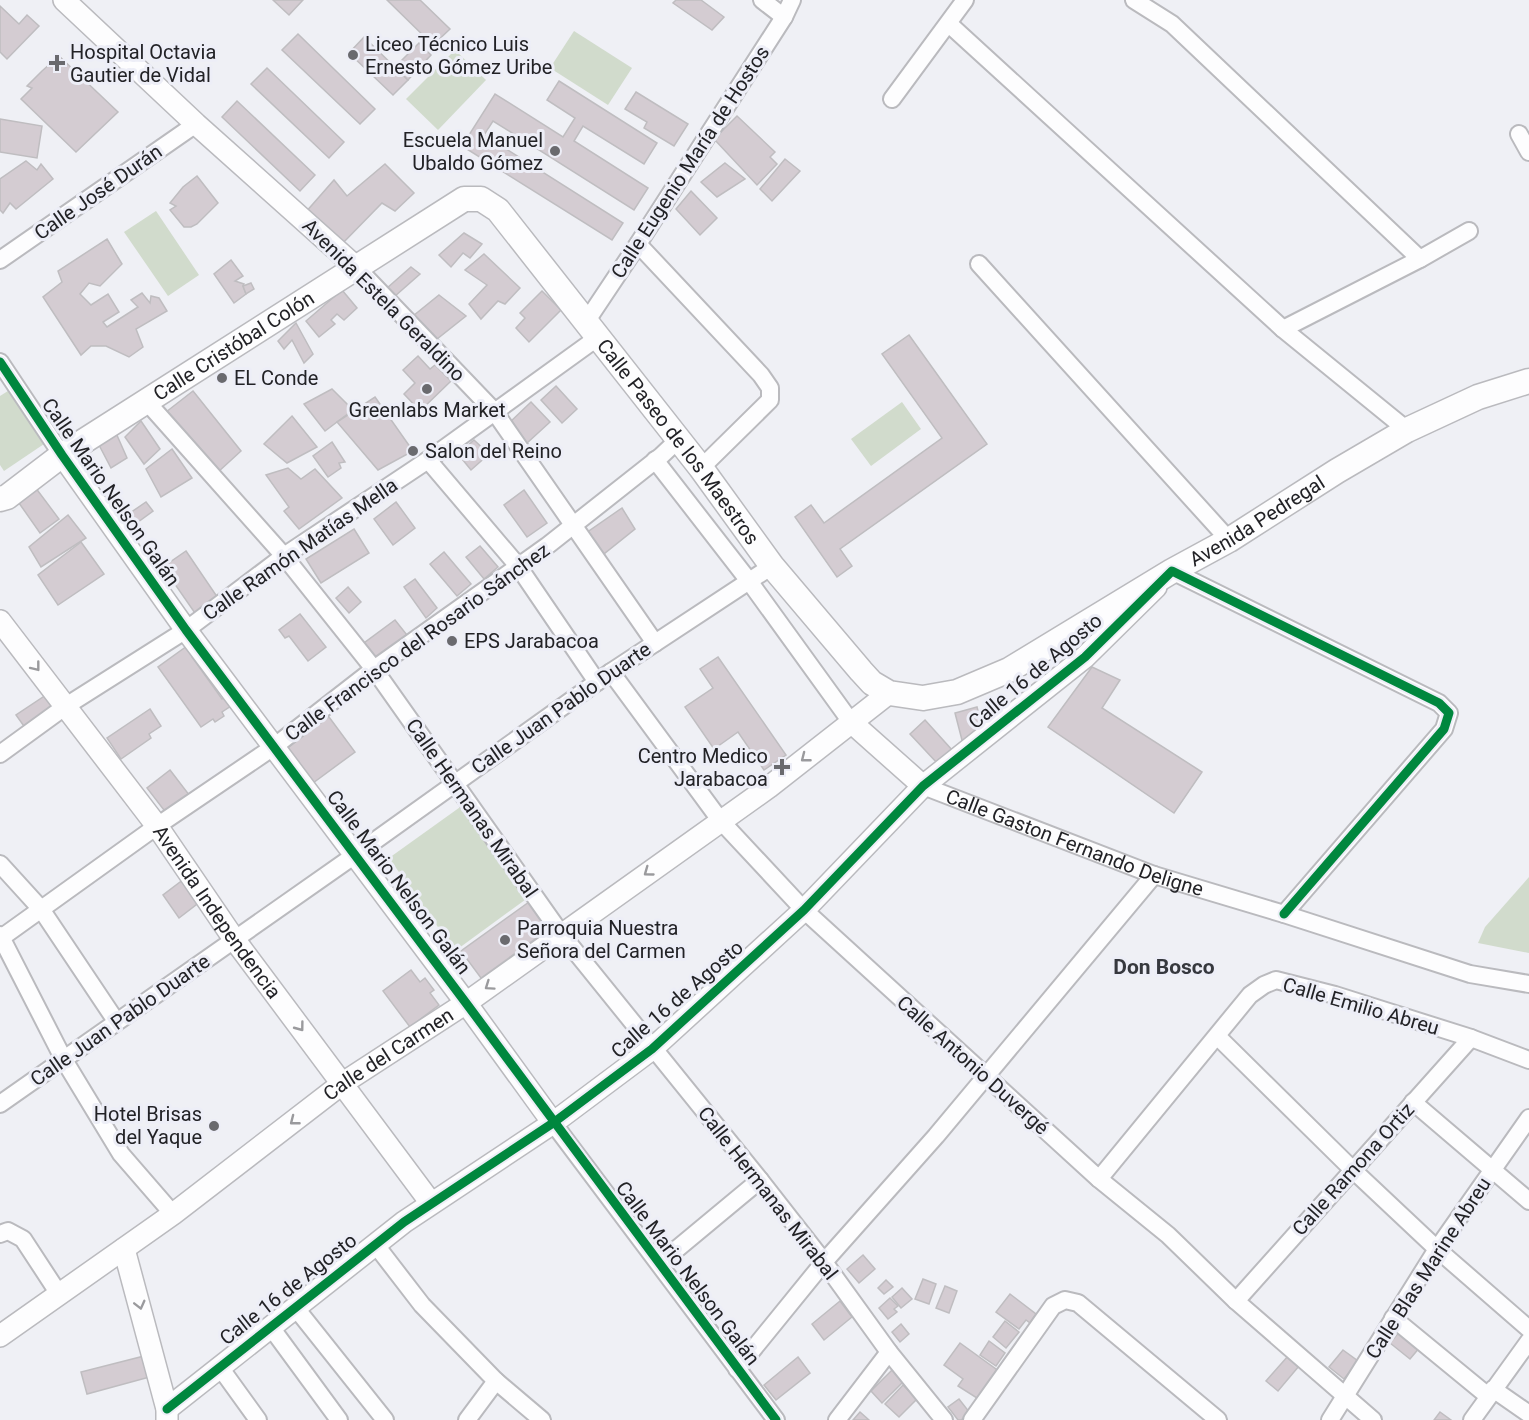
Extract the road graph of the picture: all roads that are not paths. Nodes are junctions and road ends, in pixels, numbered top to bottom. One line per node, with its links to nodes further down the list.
1 (64, 0): 9 (street, Avenida Estela Geraldino)
2 (762, 0): 6 (street)
3 (792, 0): 6 (street, Calle Eugenio María de Hostos)
4 (966, 0): 7 (street)
5 (1134, 0): 15 (street)
6 (784, 17): 14 (street, Calle Eugenio María de Hostos)
7 (949, 24): 8 (street); 19 (street)
8 (892, 99)
9 (196, 124): 16 (street, Calle José Durán); 18 (street, Avenida Estela Geraldino)
10 (1519, 134): 11 (street)
11 (1529, 152)
12 (464, 199): 18 (main road, Calle Cristóbal Colón); 20 (main road, Calle Paseo de los Maestros)
13 (1469, 231): 15 (street)
14 (638, 244): 20 (street, Calle Eugenio María de Hostos); 30 (street)
15 (1420, 259): 19 (street)
16 (0, 260)
17 (979, 264): 33 (street)
18 (357, 268): 23 (main road, Calle Cristóbal Colón); 24 (street, Avenida Estela Geraldino)
19 (1283, 329): 25 (street)
20 (591, 330): 24 (street, Calle Ramón Matías Mella); 26 (main road, Calle Paseo de los Maestros)
21 (0, 362): 27 (street, Calle Mario Nelson Galán)
22 (1529, 381): 25 (main road, Avenida Pedregal)
23 (147, 402): 27 (main road, Calle Cristóbal Colón); 34 (street, Calle Hermanas Mirabal)
24 (494, 411): 28 (street, Calle Ramón Matías Mella); 32 (street, Avenida Estela Geraldino)
25 (1407, 430): 33 (main road, Avenida Pedregal)
26 (678, 440): 29 (street, Calle Francisco del Rosario Sánchez); 30 (main road, Calle Paseo de los Maestros)
27 (62, 455): 31 (main road, Calle Cristóbal Colón); 40 (street, Calle Mario Nelson Galán)
28 (428, 460): 34 (street, Calle Ramón Matías Mella); 35 (street)
29 (655, 460): 32 (street, Calle Francisco del Rosario Sánchez); 38 (street, Calle Gaston Fernando Deligne)
30 (701, 468): 36 (main road, Calle Paseo de los Maestros)
31 (2, 498)
32 (573, 526): 35 (street, Calle Francisco del Rosario Sánchez); 41 (street, Avenida Estela Geraldino)
33 (1229, 540): 37 (main road, Avenida Pedregal)
34 (284, 556): 40 (street, Calle Ramón Matías Mella); 42 (street, Calle Hermanas Mirabal)
35 (518, 566): 42 (street, Calle Francisco del Rosario Sánchez); 44 (street)
36 (772, 566): 38 (street, Calle Juan Pablo Duarte); 45 (main road, Calle Paseo de los Maestros)
37 (1172, 571): 45 (main road, Avenida Pedregal); 51 (street, Calle 16 de Agosto); 59 (street)
38 (749, 580): 41 (street, Calle Juan Pablo Duarte); 47 (street, Calle Gaston Fernando Deligne)
39 (0, 621): 46 (street, Avenida Independencia, one-way to 46)
40 (186, 630): 46 (street, Calle Ramón Matías Mella); 48 (street, Calle Mario Nelson Galán)
41 (655, 643): 43 (street, Calle Juan Pablo Duarte)
42 (374, 669): 48 (street, Calle Francisco del Rosario Sánchez); 50 (street, Calle Hermanas Mirabal)
43 (611, 672): 44 (street, Calle Juan Pablo Duarte); 52 (street, Calle Antonio Duvergé)
44 (597, 682): 50 (street, Calle Juan Pablo Duarte)
45 (889, 693): 47 (street, Calle del Carmen)
46 (66, 706): 49 (street, Calle Ramón Matías Mella); 53 (street, Avenida Independencia)
47 (851, 722): 51 (street, Calle Gaston Fernando Deligne); 52 (street, Calle del Carmen, one-way to 52)
48 (275, 747): 53 (street, Calle Francisco del Rosario Sánchez); 54 (street, Calle Mario Nelson Galán)
49 (0, 754)
50 (455, 783): 54 (street, Calle Juan Pablo Duarte); 60 (street, Calle Hermanas Mirabal)
51 (923, 786): 56 (street, Calle Gaston Fernando Deligne); 58 (street, Calle 16 de Agosto)
52 (720, 820): 58 (street, Calle Antonio Duvergé); 60 (street, Calle del Carmen, one-way to 60)
53 (157, 826): 57 (street, Calle Francisco del Rosario Sánchez); 62 (street, Avenida Independencia)
54 (356, 855): 62 (street, Calle Juan Pablo Duarte); 64 (street, Calle Mario Nelson Galán)
55 (0, 864): 57 (street)
56 (1154, 875): 59 (street, Calle Gaston Fernando Deligne); 71 (street)
57 (41, 909): 61 (street, Calle Francisco del Rosario Sánchez); 65 (street)
58 (804, 910): 68 (street, Calle 16 de Agosto); 71 (street, Calle Antonio Duvergé)
59 (1284, 914): 63 (street, Calle Gaston Fernando Deligne)
60 (562, 935): 64 (street, Calle del Carmen, one-way to 64); 68 (street, Calle Hermanas Mirabal)
61 (1, 936): 69 (street)
62 (234, 939): 65 (street, Calle Juan Pablo Duarte); 72 (street, Avenida Independencia, one-way to 72)
63 (1529, 984)
64 (466, 1003): 72 (street, Calle del Carmen); 76 (street, Calle Mario Nelson Galán)
65 (116, 1021): 69 (street, Calle Juan Pablo Duarte)
66 (1217, 1035): 67 (street, Calle Emilio Abreu); 77 (street); 79 (street, Calle Emilio Abreu)
67 (1471, 1038): 70 (street, Calle Emilio Abreu); 73 (street, Calle Ramona Ortiz)
68 (652, 1049): 76 (street, Calle 16 de Agosto); 80 (street, Calle Hermanas Mirabal)
69 (64, 1060): 74 (street, Calle Juan Pablo Duarte); 83 (street)
70 (1529, 1060)
71 (986, 1077): 79 (street, Calle Antonio Duvergé); 88 (street)
72 (343, 1083): 82 (street, Avenida Independencia); 83 (street, Calle del Carmen, one-way to 83)
73 (1413, 1102): 77 (street, Calle Ramona Ortiz); 78 (street)
74 (0, 1104)
75 (1529, 1118): 78 (street, Calle Blas Marine Abreu)
76 (553, 1123): 82 (street, Calle 16 de Agosto); 89 (street, Calle Mario Nelson Galán)
77 (1353, 1170): 87 (street); 91 (street, Calle Ramona Ortiz)
78 (1492, 1170): 81 (street); 87 (street, Calle Blas Marine Abreu)
79 (1099, 1179): 91 (street, Calle Antonio Duvergé)
80 (760, 1180): 88 (street, Calle Hermanas Mirabal); 89 (street)
81 (1529, 1201)
82 (431, 1203): 85 (street, Calle 16 de Agosto)
83 (173, 1214): 86 (street, Calle del Carmen)
84 (0, 1234): 90 (street)
85 (375, 1244): 92 (street, Calle 16 de Agosto); 101 (street)
86 (124, 1249): 90 (street, Calle del Carmen); 105 (street, one-way to 105)
87 (1437, 1249): 93 (street, Calle Blas Marine Abreu); 95 (street)
88 (824, 1262): 98 (street, Calle Hermanas Mirabal); 100 (street)
89 (660, 1263): 100 (street, Calle Mario Nelson Galán)
90 (60, 1294): 96 (street, Calle del Carmen)
91 (1236, 1301): 103 (street, Calle Antonio Duvergé)
92 (295, 1307): 94 (street, Calle 16 de Agosto); 109 (street)
93 (1393, 1318): 102 (street); 103 (street, Calle Blas Marine Abreu)
94 (270, 1326): 99 (street, Calle 16 de Agosto); 108 (street)
95 (1529, 1329)
96 (0, 1336)
97 (1529, 1341): 102 (street)
98 (889, 1352): 113 (street); 114 (street, Calle Hermanas Mirabal)
99 (219, 1366): 105 (street, Calle 16 de Agosto); 107 (street)
100 (737, 1369): 112 (street, Calle Mario Nelson Galán)
101 (496, 1381): 110 (street); 111 (street)
102 (1491, 1393): 104 (street); 118 (street)
103 (1345, 1397): 116 (street, Calle Blas Marine Abreu); 117 (street, Calle Antonio Duvergé)
104 (1529, 1414)
105 (167, 1415)
106 (1210, 1418): 115 (street)
107 (258, 1420)
108 (339, 1420)
109 (385, 1420)
110 (467, 1420)
111 (542, 1420)
112 (776, 1420)
113 (837, 1420)
114 (944, 1420)
115 (972, 1420)
116 (1330, 1420)
117 (1373, 1420)
118 (1472, 1420)

